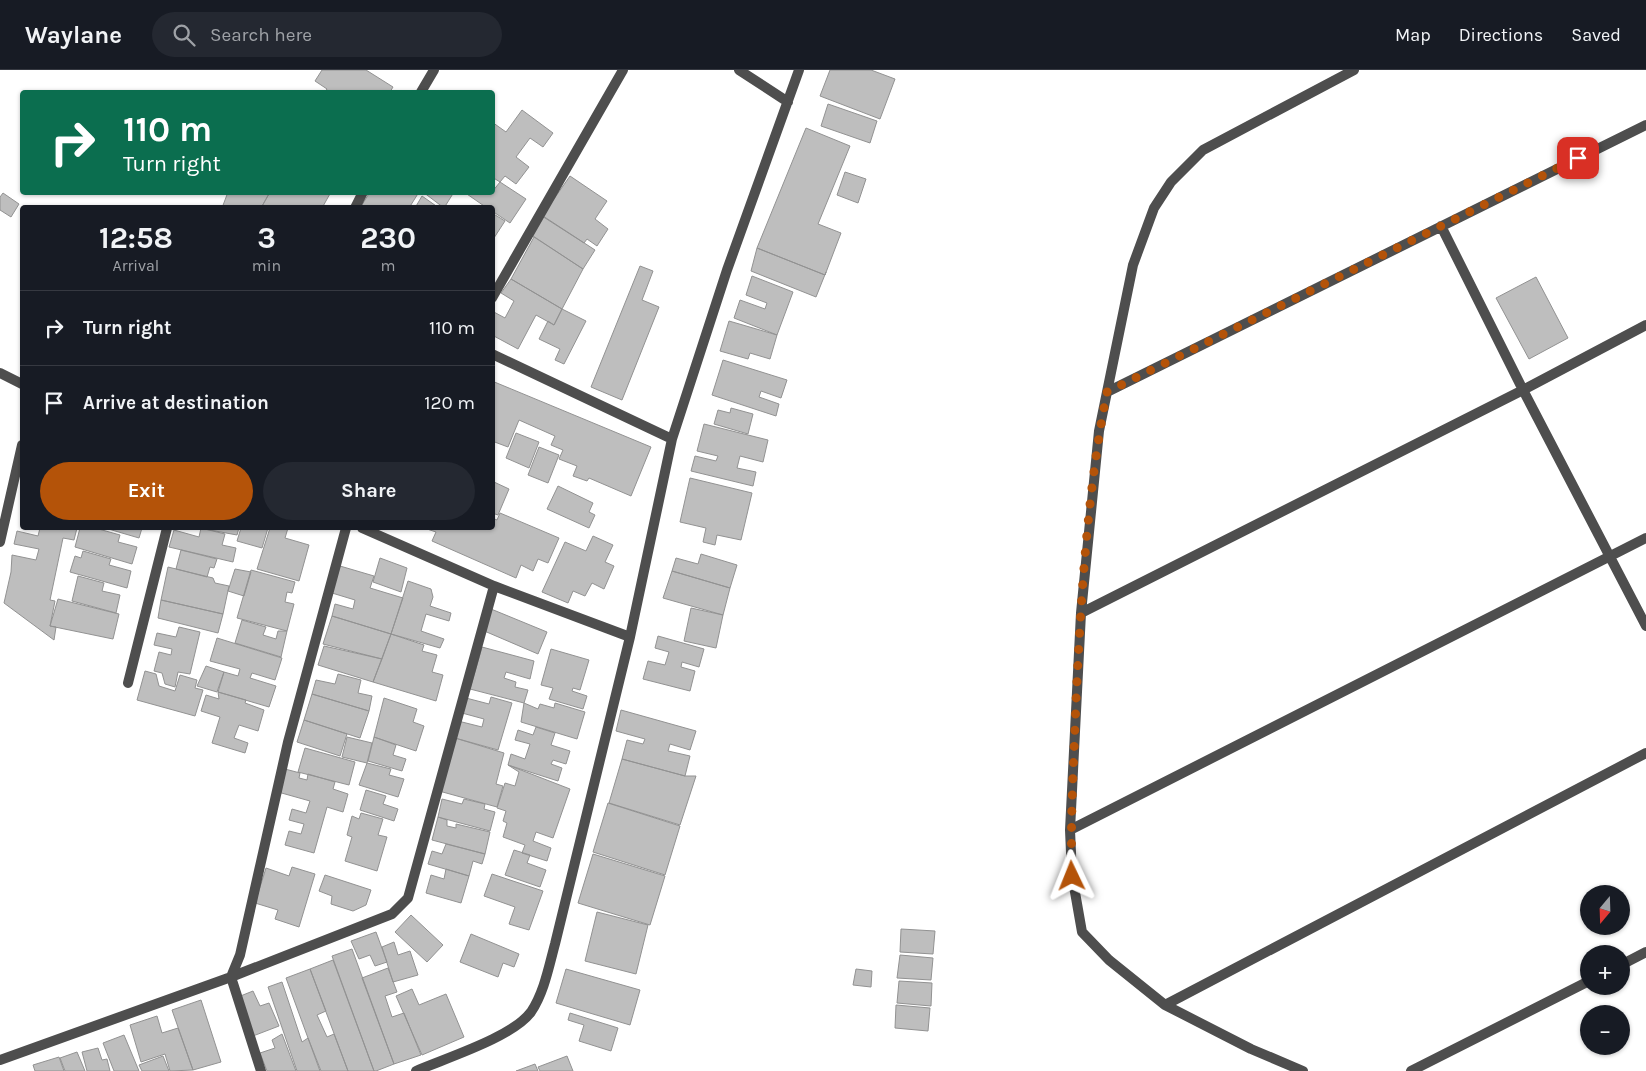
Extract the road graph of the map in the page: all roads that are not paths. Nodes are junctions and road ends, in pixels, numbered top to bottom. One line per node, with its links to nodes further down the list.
1 (434, 70): 6 (street)
2 (623, 70): 10 (street)
3 (739, 70): 7 (street)
4 (799, 70): 7 (street)
5 (1354, 70): 16 (street)
6 (422, 90)
7 (788, 102): 17 (street)
8 (1646, 124): 9 (street)
9 (1441, 226): 15 (street); 16 (street)
10 (495, 293)
11 (1646, 325): 15 (street)
12 (495, 355): 17 (street)
13 (0, 373): 14 (street)
14 (20, 383)
15 (1523, 390): 24 (street); 26 (street)
16 (1107, 392): 26 (street)
17 (672, 439): 28 (street)
18 (20, 454): 23 (street)
19 (166, 530): 29 (street)
20 (345, 530): 34 (street)
21 (367, 530): 25 (street)
22 (1646, 538): 24 (street)
23 (0, 542)
24 (1610, 556): 27 (street); 31 (street)
25 (494, 586): 28 (street); 34 (street)
26 (1080, 613): 31 (street)
27 (1646, 626)
28 (630, 637): 39 (street)
29 (128, 683)
30 (1646, 753): 36 (street)
31 (1070, 830): 36 (street)
32 (1646, 952): 33 (street)
33 (1630, 960)
34 (231, 977): 37 (street); 38 (street)
35 (1580, 986): 41 (street)
36 (1165, 1005): 40 (street)
37 (0, 1060)
38 (261, 1071)
39 (416, 1071)
40 (1303, 1071)
41 (1411, 1071)

